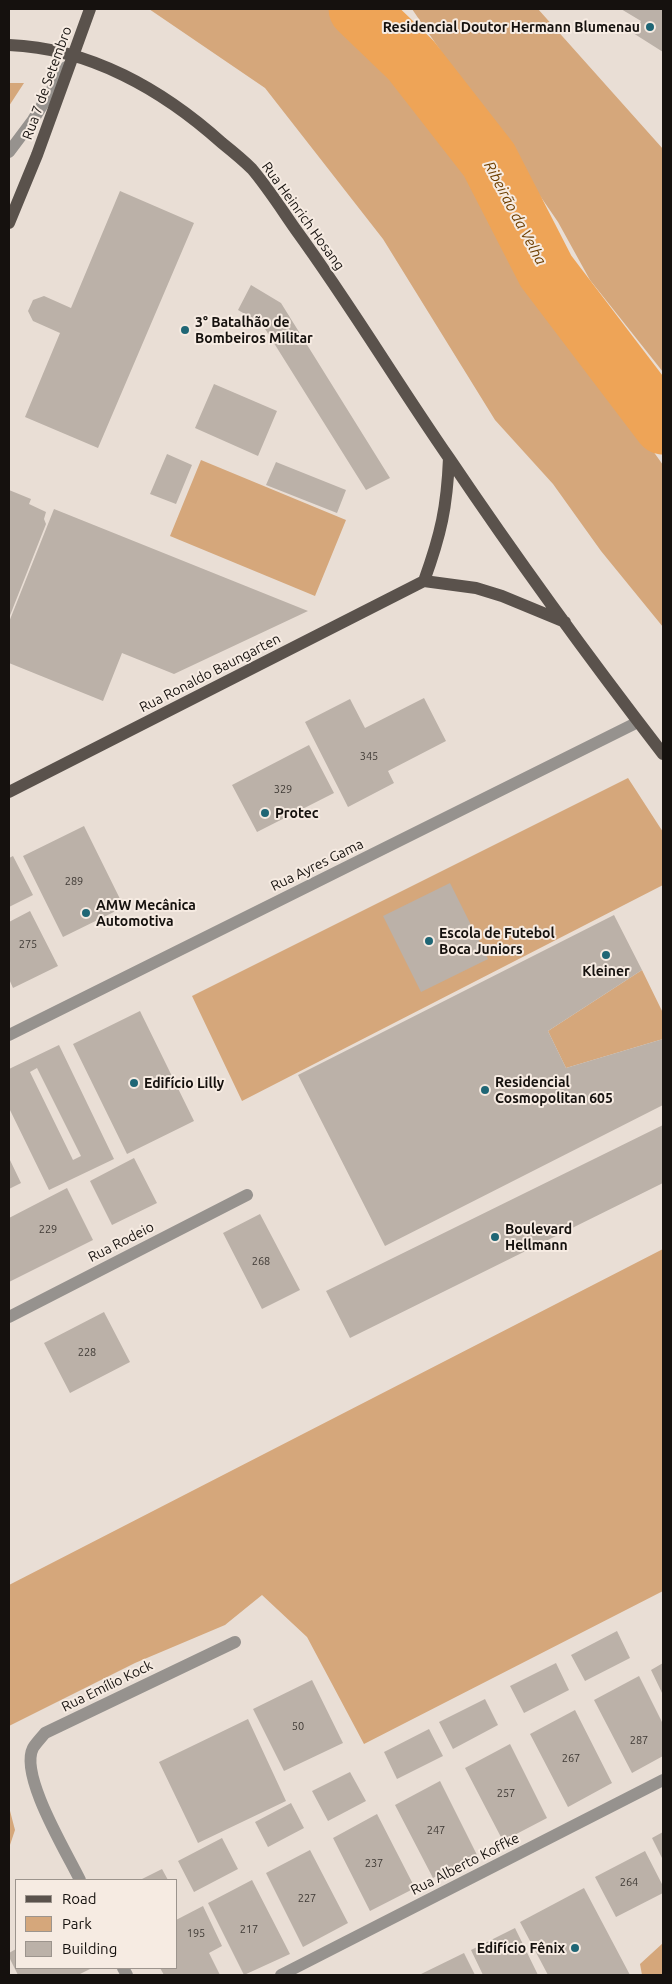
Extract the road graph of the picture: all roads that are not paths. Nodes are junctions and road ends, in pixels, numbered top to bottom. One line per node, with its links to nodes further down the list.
1 (90, 9): 3 (main road, Rua 7 de Setembro)
2 (9, 45): 3 (main road, Rua Heinrich Hosang)
3 (73, 55): 4 (street); 5 (main road, Rua 7 de Setembro); 6 (main road, Rua Heinrich Hosang)
4 (9, 152)
5 (9, 223)
6 (449, 458): 7 (main road); 8 (main road, Rua Heinrich Hosang)
7 (424, 581): 8 (main road); 11 (main road, Rua Ronaldo Baungarten)
8 (565, 622): 9 (main road, Rua Heinrich Hosang)
9 (638, 722): 10 (main road, Rua Heinrich Hosang); 12 (street, Rua Ayres Gama)
10 (663, 754)
11 (9, 792)
12 (9, 1035)
13 (247, 1195): 14 (street, Rua Rodeio)
14 (9, 1316)
15 (235, 1642): 17 (street, Rua Emílio Kock)
16 (663, 1780): 18 (street, Rua Alberto Koffke)
17 (80, 1879)
18 (281, 1975)

